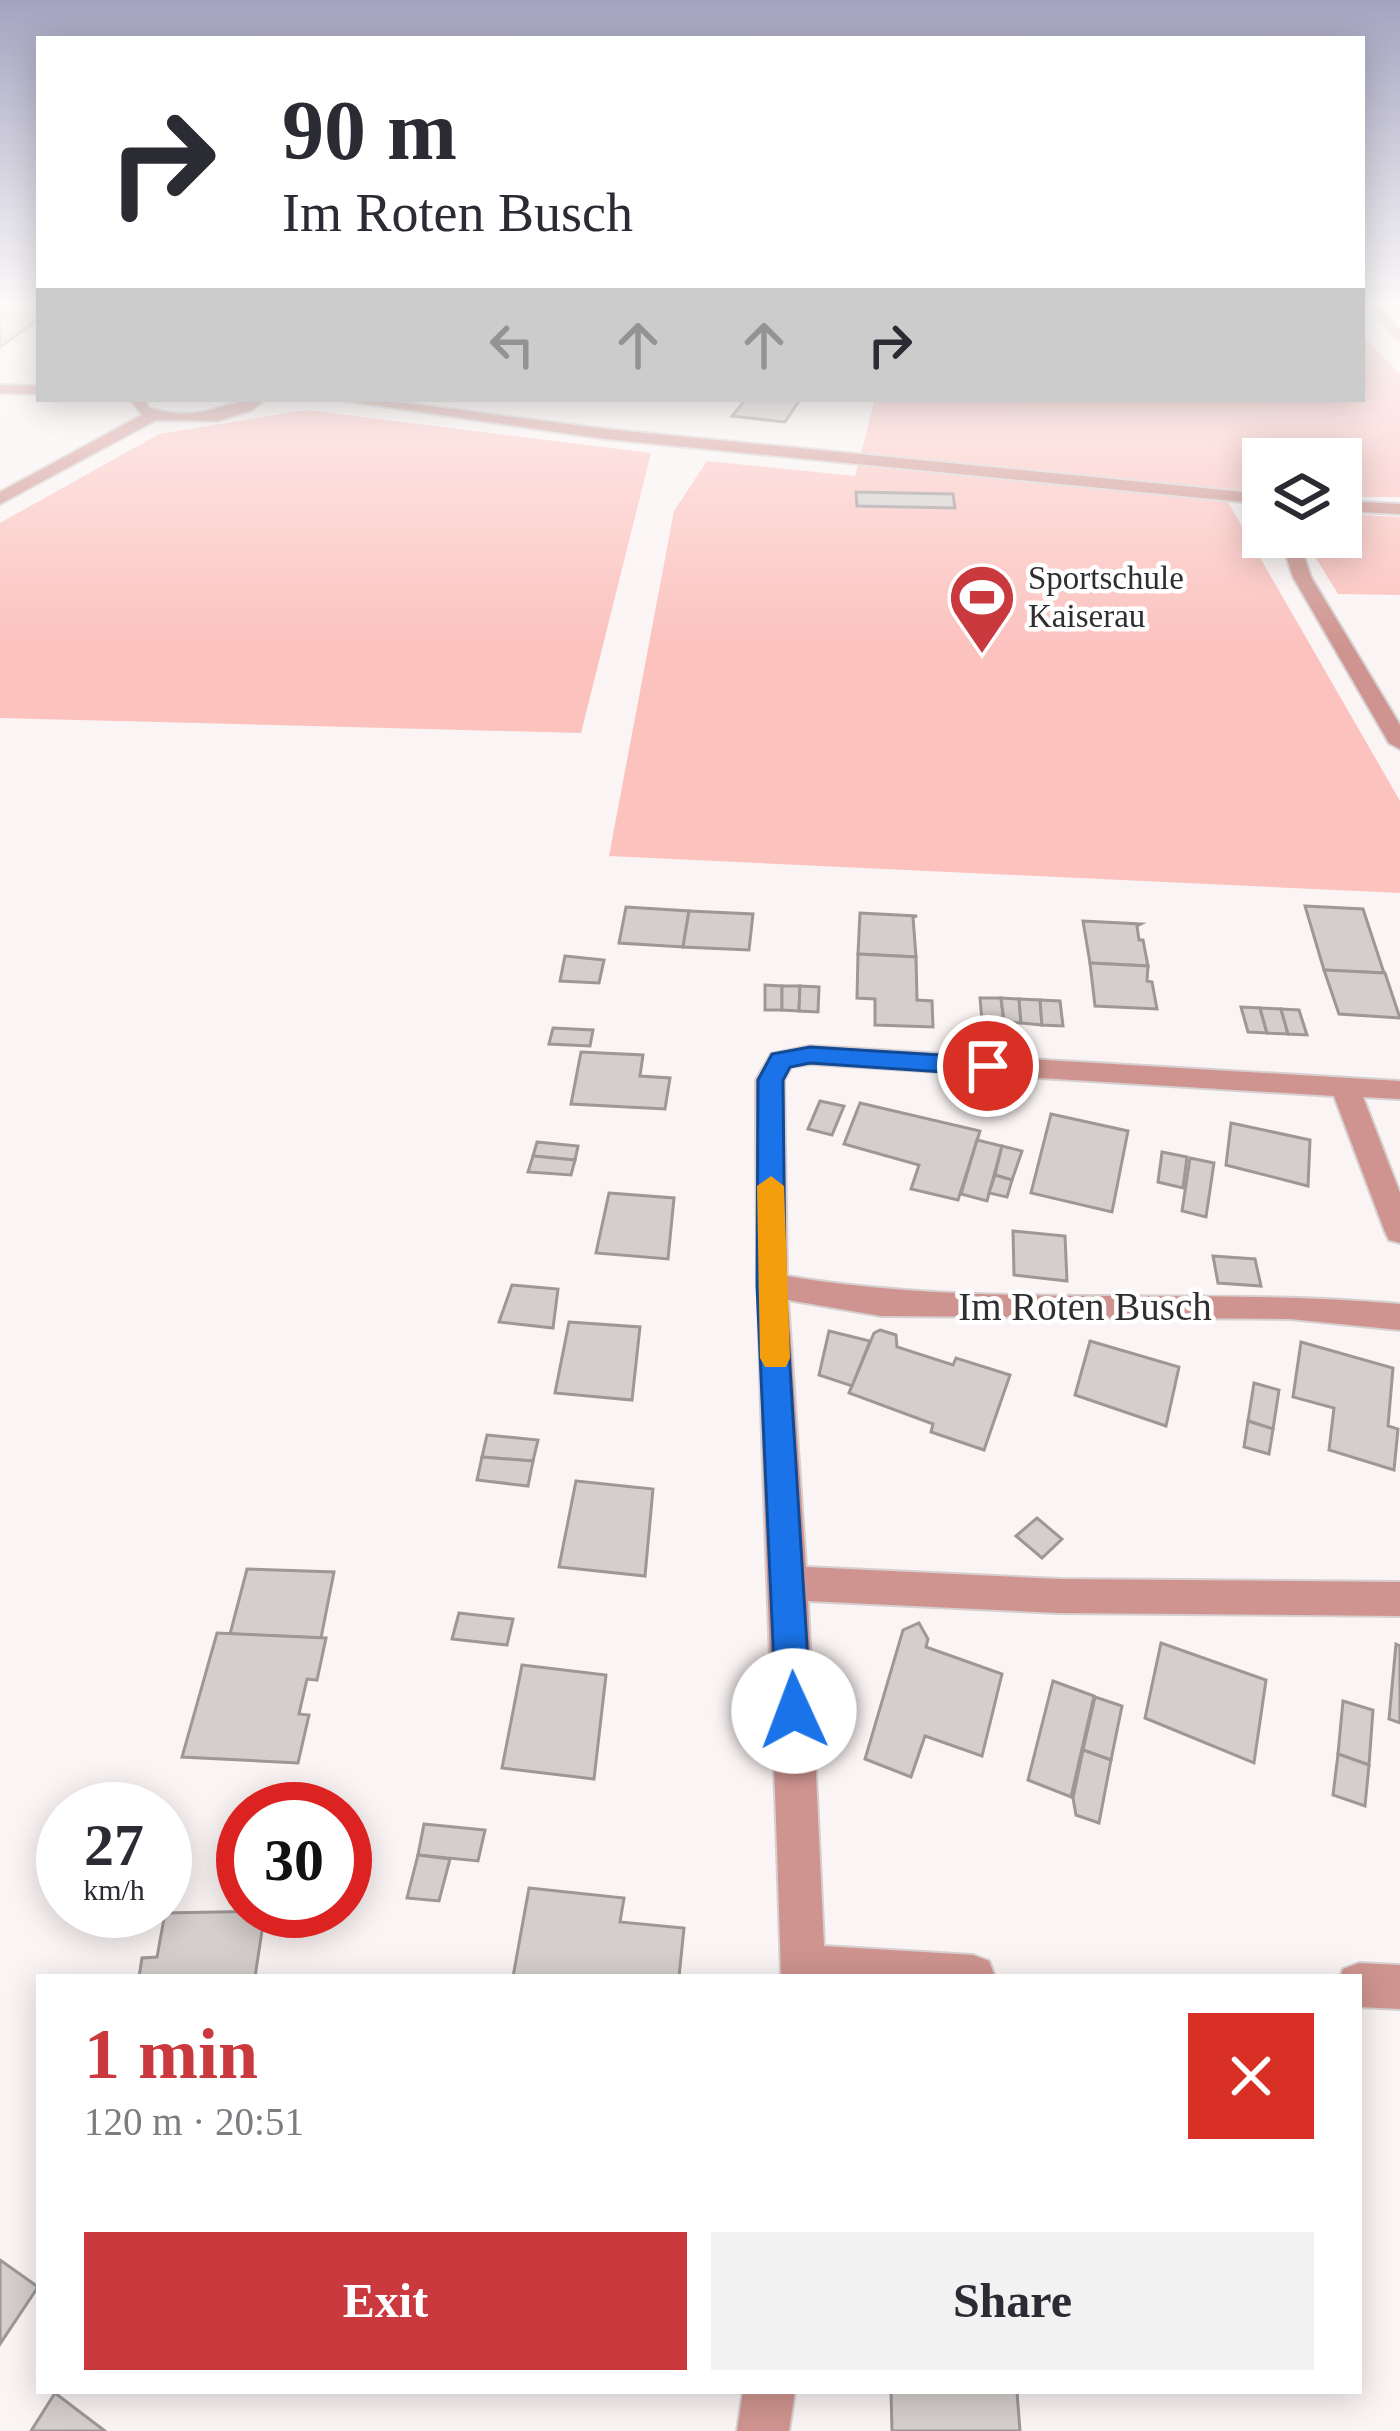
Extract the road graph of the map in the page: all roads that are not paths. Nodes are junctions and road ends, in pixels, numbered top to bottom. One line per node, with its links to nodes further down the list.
1 (146, 419): 4 (street)
2 (498, 419): 3 (street)
3 (1242, 497)
4 (0, 499)
5 (1362, 507): 6 (street)
6 (1400, 509)
7 (1296, 558): 8 (street)
8 (1400, 743)
9 (1346, 1090): 10 (street); 11 (street); 12 (street)
10 (1400, 1090)
11 (1400, 1232)
12 (771, 1286): 13 (street, Im Roten Busch); 14 (street)
13 (1400, 1317)
14 (789, 1583): 15 (street); 16 (street)
15 (1400, 1599)
16 (803, 1972): 17 (street)
17 (871, 1974)
18 (1362, 1985): 19 (street)
19 (1400, 1987)
20 (769, 2394): 21 (street)
21 (763, 2431)

